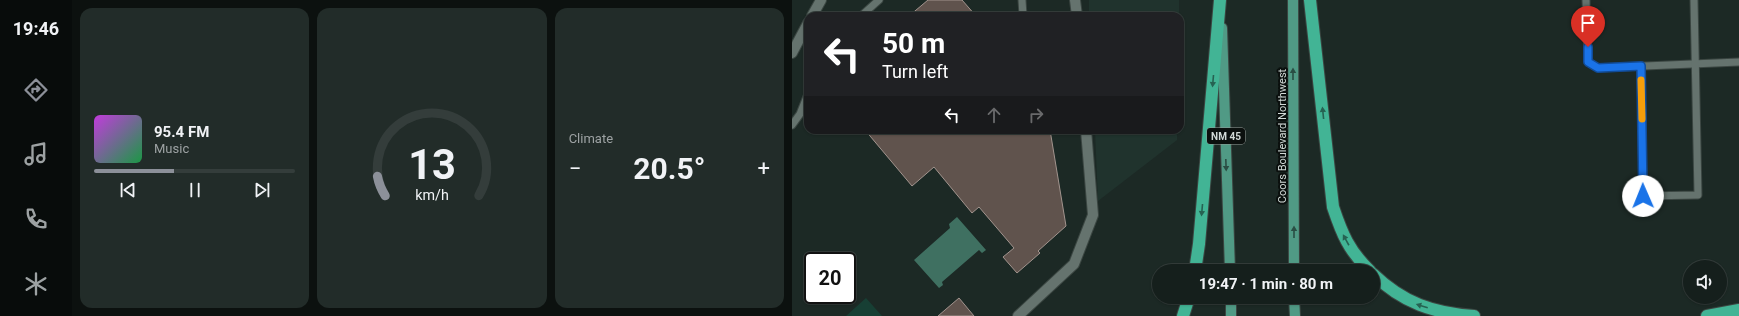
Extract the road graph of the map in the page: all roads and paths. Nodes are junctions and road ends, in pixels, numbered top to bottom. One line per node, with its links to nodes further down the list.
1 (821, 0): 10 (street)
2 (879, 0): 11 (lane)
3 (1022, 0): 12 (lane)
4 (1075, 0): 13 (street)
5 (1221, 0): 22 (highway, one-way to 22); 23 (main road, NM 45, one-way to 23)
6 (1293, 0): 24 (main road, Coors Boulevard Northwest, one-way to 6)
7 (1310, 0): 25 (highway, one-way to 7)
8 (1586, 0): 18 (lane)
9 (1694, 0): 17 (lane)
10 (814, 12)
11 (866, 12)
12 (1023, 12)
13 (1076, 12)
14 (804, 31): 15 (street)
15 (794, 47)
16 (1739, 62): 17 (lane)
17 (1696, 64): 18 (lane); 18 (lane)
18 (1641, 66)
19 (804, 104): 20 (lane)
20 (792, 125)
21 (1086, 134): 31 (street)
22 (1196, 264)
23 (1230, 264)
24 (1294, 264)
25 (1362, 264)
26 (1380, 281): 35 (highway, one-way to 26)
27 (1187, 304): 32 (highway)
28 (1231, 304): 33 (main road)
29 (1294, 304): 34 (main road)
30 (1739, 310): 36 (highway)
31 (1018, 316)
32 (1183, 316)
33 (1232, 316)
34 (1294, 316)
35 (1474, 316)
36 (1707, 316)

